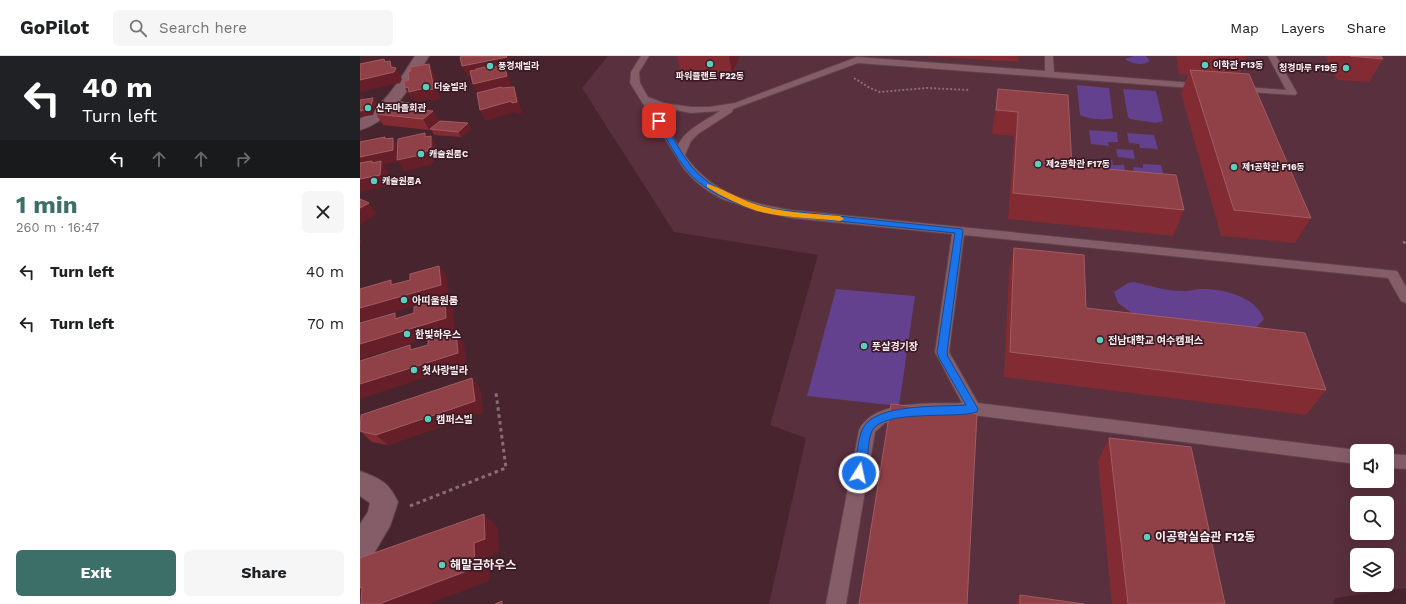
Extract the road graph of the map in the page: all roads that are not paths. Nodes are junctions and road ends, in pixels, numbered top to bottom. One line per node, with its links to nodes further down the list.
1 (422, 56): 11 (street)
2 (645, 56): 9 (lane)
3 (1049, 56): 6 (lane)
4 (1272, 56): 8 (lane)
5 (858, 58): 6 (lane); 10 (lane)
6 (1050, 75): 7 (lane)
7 (1210, 87)
8 (1226, 88)
9 (645, 99): 10 (lane); 12 (lane)
10 (736, 106): 12 (lane)
11 (360, 124)
12 (680, 154): 13 (lane)
13 (959, 231): 14 (lane); 15 (lane)
14 (1406, 298)
15 (973, 409): 16 (lane); 21 (lane)
16 (1350, 456)
17 (1394, 461): 18 (lane)
18 (1406, 462)
19 (360, 482): 20 (street)
20 (360, 550)
21 (836, 604)

